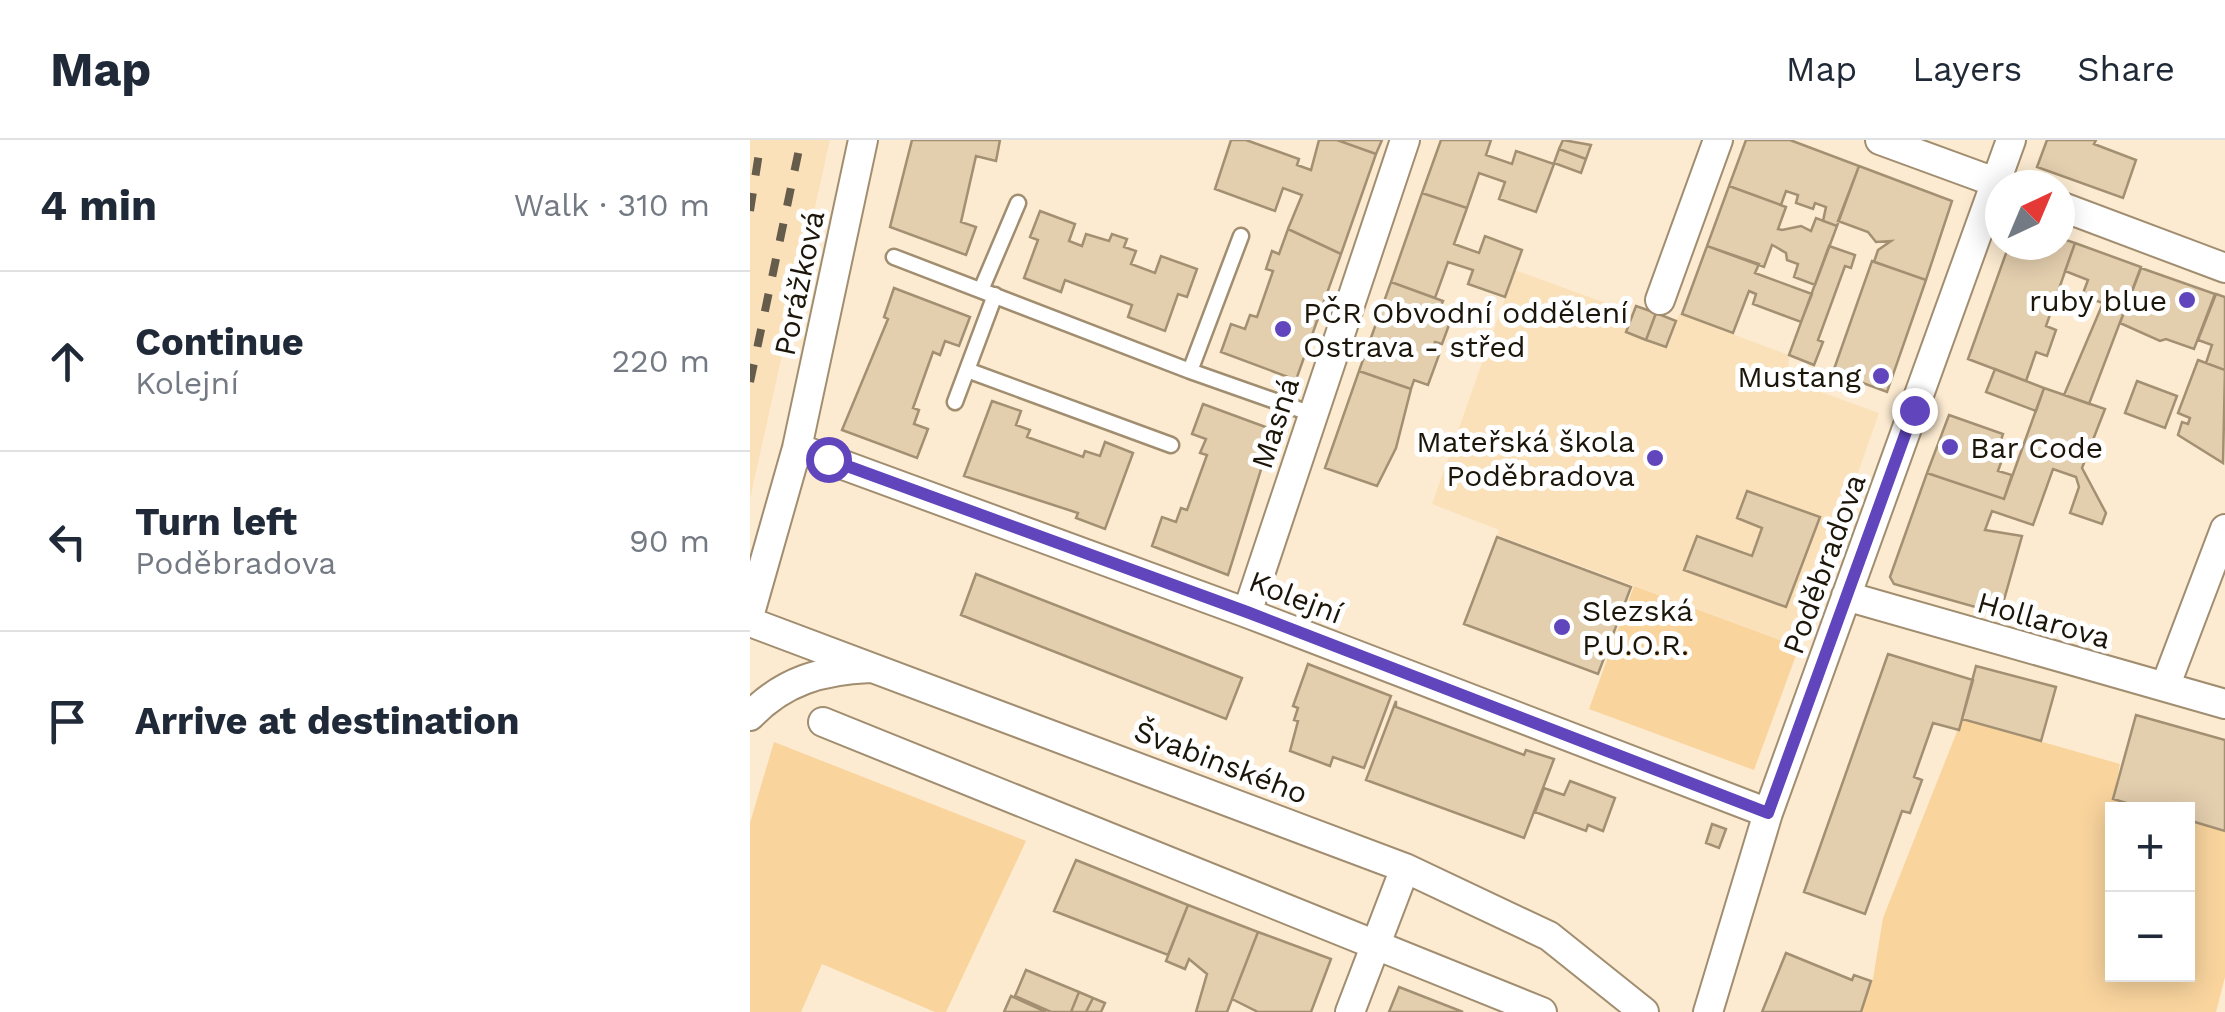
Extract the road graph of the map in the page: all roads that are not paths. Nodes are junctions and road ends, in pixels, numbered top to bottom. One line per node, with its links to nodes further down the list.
1 (863, 140): 21 (street, Porážková)
2 (1405, 140): 19 (street, Masná)
3 (1718, 140): 15 (street)
4 (1880, 140): 7 (street)
5 (2010, 140): 6 (street, Poděbradova)
6 (2002, 170)
7 (1985, 179)
8 (1018, 202): 14 (lane)
9 (2075, 212): 13 (street)
10 (1985, 222): 23 (street, Poděbradova)
11 (1241, 236): 17 (lane)
12 (894, 257): 14 (lane)
13 (2225, 268)
14 (988, 293): 16 (lane); 17 (lane)
15 (1660, 300)
16 (967, 370): 18 (lane); 20 (lane)
17 (1190, 371): 19 (lane)
18 (954, 402)
19 (1312, 414): 24 (street, Masná)
20 (1171, 446)
21 (797, 448): 24 (street, Kolejní); 25 (street, Porážková)
22 (2225, 529): 28 (street)
23 (1846, 596): 28 (street, Hollarova); 32 (street, Poděbradova)
24 (1247, 612): 32 (street, Kolejní)
25 (750, 614)
26 (750, 622): 27 (street, Švabinského)
27 (878, 668): 30 (street); 33 (street, Švabinského)
28 (2165, 687): 29 (street, Hollarova)
29 (2225, 704)
30 (750, 716)
31 (823, 722): 34 (street)
32 (1768, 813): 38 (street, Poděbradova)
33 (1404, 868): 34 (street); 37 (street, Švabinského)
34 (1375, 947): 35 (street); 36 (street)
35 (1350, 1012)
36 (1542, 1012)
37 (1644, 1012)
38 (1708, 1012)

